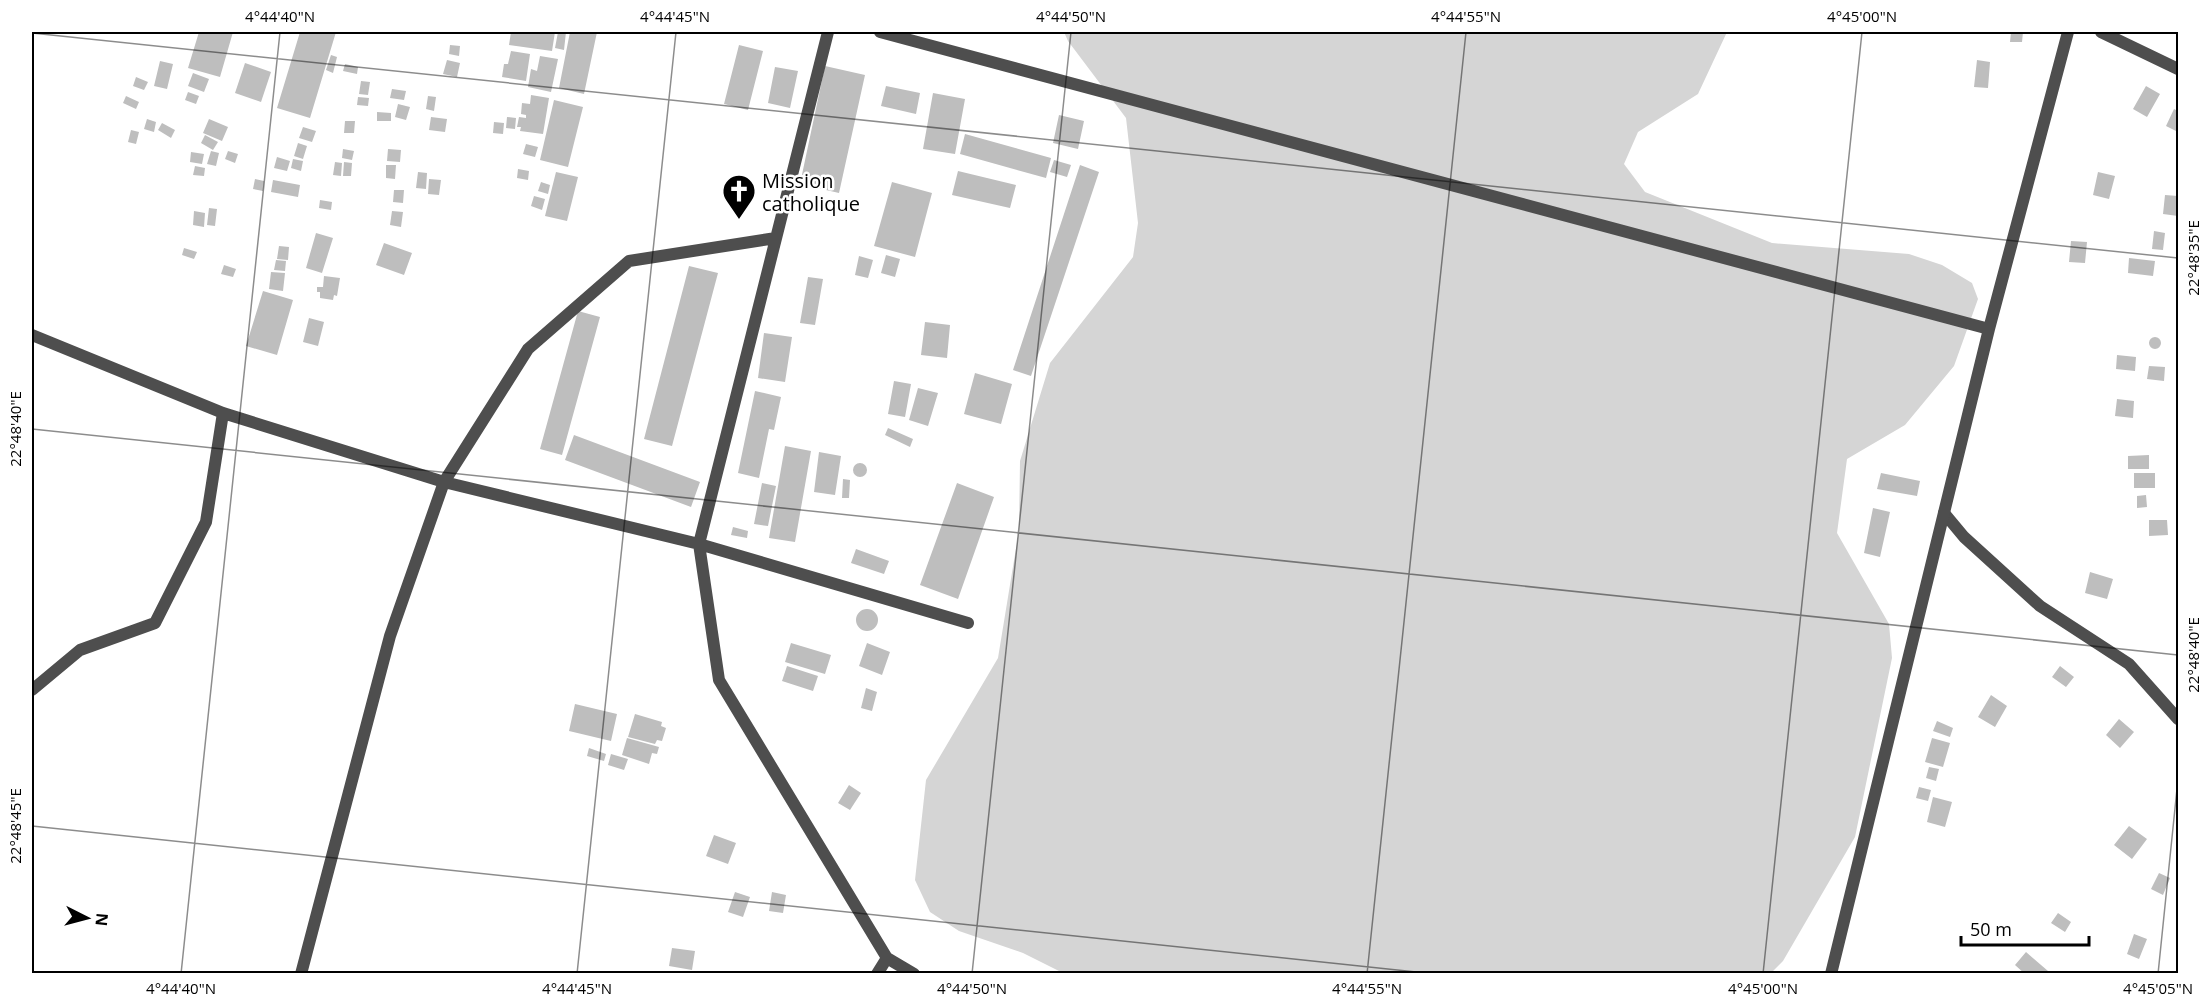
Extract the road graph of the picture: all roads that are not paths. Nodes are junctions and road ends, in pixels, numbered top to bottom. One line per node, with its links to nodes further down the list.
1 (828, 32): 6 (street)
2 (880, 32): 7 (street)
3 (2068, 32): 7 (street)
4 (2101, 32): 5 (street)
5 (2178, 69)
6 (776, 238): 10 (street); 12 (street)
7 (1989, 329): 11 (street)
8 (32, 334): 9 (street)
9 (223, 413): 10 (street); 14 (street)
10 (444, 482): 12 (street); 17 (street)
11 (1944, 513): 15 (street); 20 (street)
12 (699, 544): 13 (street); 16 (street)
13 (968, 623)
14 (32, 690)
15 (2178, 719)
16 (887, 958): 18 (street); 19 (street)
17 (301, 974)
18 (877, 974)
19 (914, 974)
20 (1831, 974)

